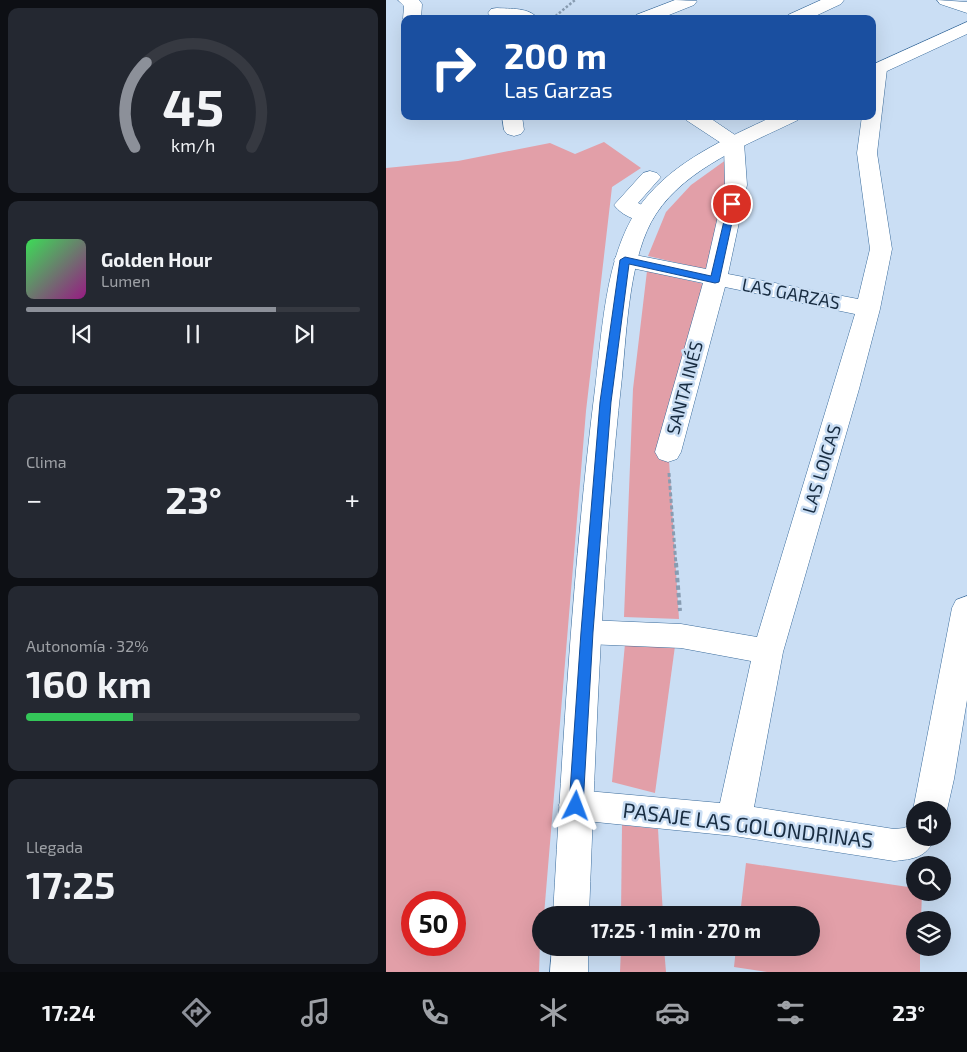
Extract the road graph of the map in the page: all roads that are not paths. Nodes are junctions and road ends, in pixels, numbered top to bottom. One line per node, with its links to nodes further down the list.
1 (408, 0): 7 (street)
2 (828, 0): 10 (street)
3 (946, 0): 5 (street)
4 (688, 1): 9 (street)
5 (967, 8)
6 (497, 13): 8 (street)
7 (412, 15)
8 (522, 15)
9 (652, 15)
10 (801, 15)
11 (967, 27): 12 (street)
12 (876, 70)
13 (699, 120): 16 (street)
14 (783, 120): 16 (street)
15 (871, 120): 21 (street, LAS LOICAS)
16 (734, 143): 18 (street); 20 (street, SANTA INÉS)
17 (650, 177): 18 (street)
18 (644, 215): 19 (street)
19 (625, 260): 20 (street, LAS GARZAS); 24 (street)
20 (715, 280): 21 (street, LAS GARZAS); 22 (street, SANTA INÉS)
21 (868, 308): 25 (street, LAS LOICAS)
22 (668, 452)
23 (967, 608): 26 (street)
24 (587, 632): 25 (street); 27 (street)
25 (768, 652): 28 (street, LAS LOICAS)
26 (932, 801)
27 (576, 806): 28 (street, PASAJE LAS GOLONDRINAS); 30 (street)
28 (734, 820): 29 (street, PASAJE LAS GOLONDRINAS)
29 (906, 843)
30 (571, 906)
31 (570, 956): 32 (street)
32 (569, 972)

